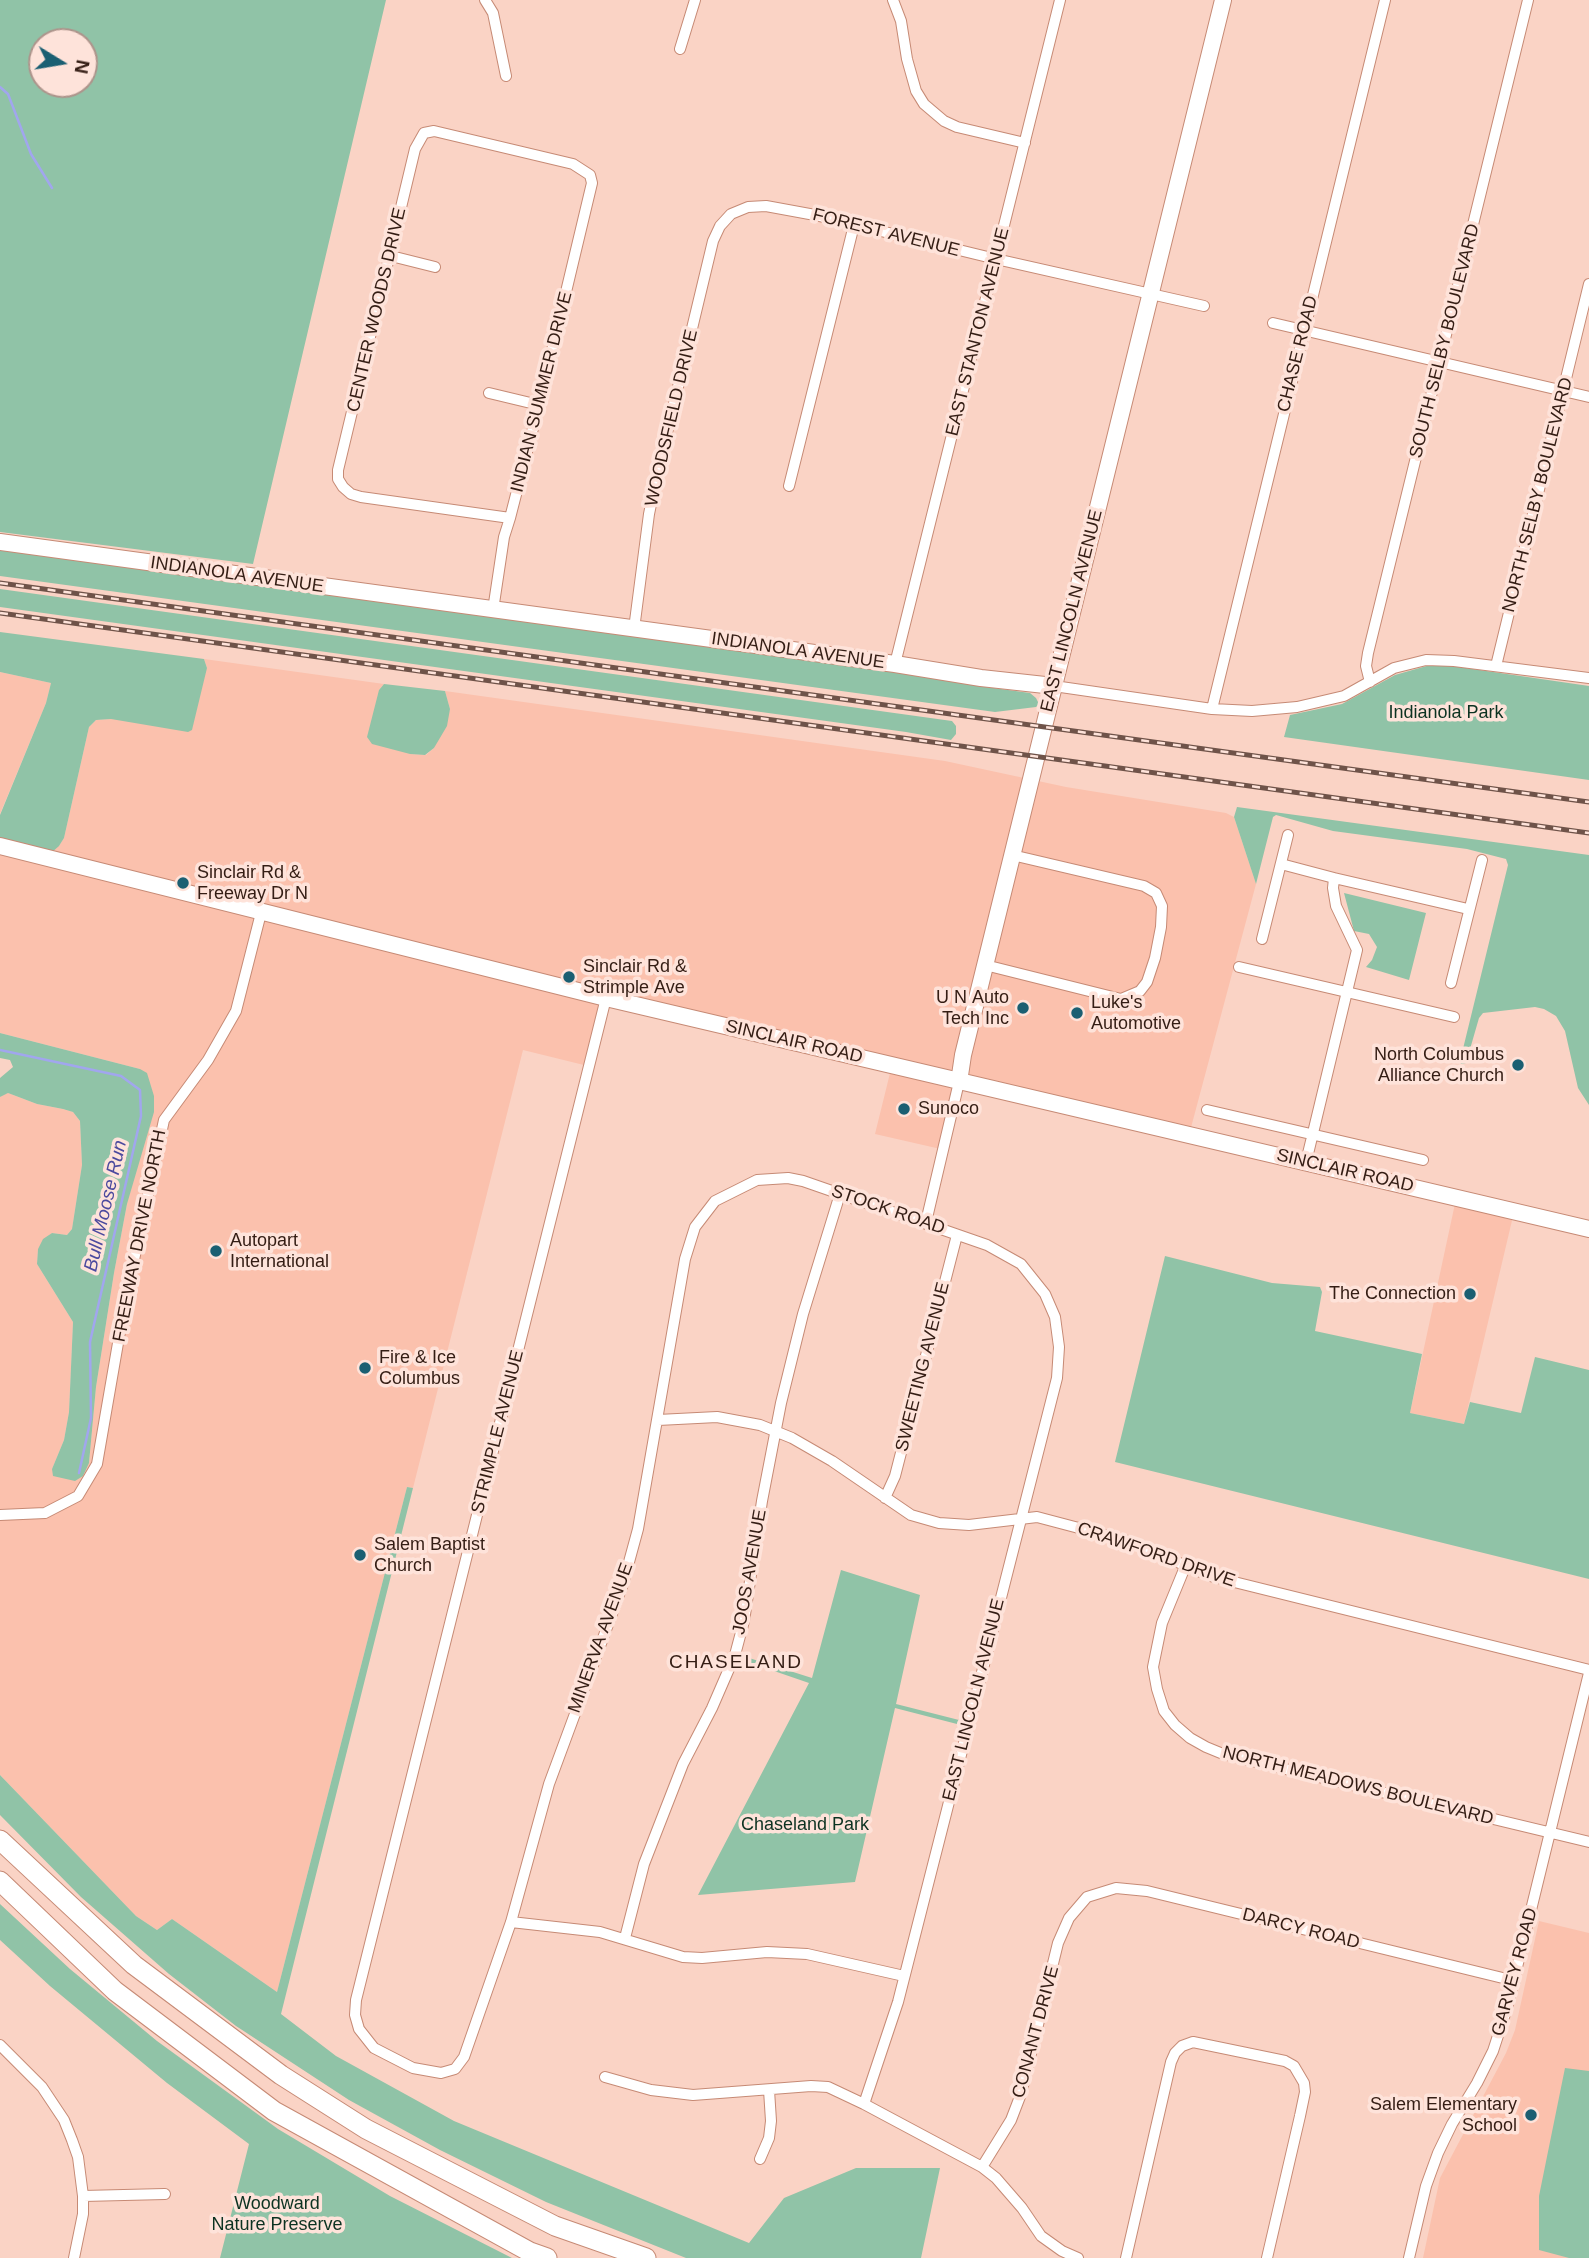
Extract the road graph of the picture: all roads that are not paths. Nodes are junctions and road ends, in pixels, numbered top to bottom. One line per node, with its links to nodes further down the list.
1 (485, 0): 9 (street)
2 (695, 0): 8 (street)
3 (893, 0): 11 (street)
4 (1060, 0): 11 (street, EAST STANTON AVENUE)
5 (1223, 0): 18 (main road, EAST LINCOLN AVENUE)
6 (1385, 0): 21 (street, CHASE ROAD)
7 (1528, 0): 22 (street, SOUTH SELBY BOULEVARD)
8 (680, 49)
9 (506, 76)
10 (424, 133): 14 (street, CENTER WOODS DRIVE); 26 (street, INDIAN SUMMER DRIVE)
11 (1025, 143): 15 (street, EAST STANTON AVENUE)
12 (731, 214): 13 (street, FOREST AVENUE); 31 (street, WOODSFIELD DRIVE)
13 (854, 225): 15 (street, FOREST AVENUE); 27 (street)
14 (391, 256): 16 (street); 28 (street, CENTER WOODS DRIVE)
15 (996, 259): 18 (street, FOREST AVENUE); 32 (street, EAST STANTON AVENUE)
16 (435, 267)
17 (1589, 284): 23 (street, NORTH SELBY BOULEVARD)
18 (1150, 295): 19 (street, FOREST AVENUE); 36 (main road, EAST LINCOLN AVENUE)
19 (1204, 306)
20 (1273, 323): 21 (street)
21 (1303, 330): 22 (street); 37 (street, CHASE ROAD)
22 (1439, 362): 23 (street); 35 (street, SOUTH SELBY BOULEVARD)
23 (1563, 391): 25 (street); 33 (street, NORTH SELBY BOULEVARD)
24 (489, 393): 26 (street)
25 (1589, 397)
26 (539, 405): 28 (street, INDIAN SUMMER DRIVE)
27 (789, 486)
28 (510, 519): 30 (street, INDIAN SUMMER DRIVE)
29 (0, 542): 30 (main road, INDIANOLA AVENUE)
30 (493, 610): 31 (main road, INDIANOLA AVENUE)
31 (634, 629): 32 (main road, INDIANOLA AVENUE)
32 (895, 664): 36 (main road, INDIANOLA AVENUE)
33 (1496, 666): 34 (street, INDIANOLA AVENUE); 35 (street, INDIANOLA AVENUE)
34 (1589, 678)
35 (1370, 682): 37 (street, INDIANOLA AVENUE)
36 (1054, 686): 37 (street, INDIANOLA AVENUE); 40 (main road, EAST LINCOLN AVENUE)
37 (1212, 709)
38 (1288, 835): 42 (street)
39 (0, 846): 45 (main road, SINCLAIR ROAD)
40 (1012, 855): 47 (main road, EAST LINCOLN AVENUE); 47 (street)
41 (1482, 860): 44 (street)
42 (1281, 864): 43 (street); 46 (street)
43 (1334, 878): 44 (street); 50 (street)
44 (1468, 909): 49 (street)
45 (261, 913): 51 (main road, SINCLAIR ROAD); 67 (street, FREEWAY DRIVE NORTH)
46 (1262, 939)
47 (985, 965): 53 (main road, EAST LINCOLN AVENUE)
48 (1239, 967): 50 (street)
49 (1451, 983)
50 (1347, 992): 52 (street); 55 (street)
51 (606, 998): 53 (main road, SINCLAIR ROAD); 81 (street, STRIMPLE AVENUE)
52 (1454, 1017)
53 (959, 1082): 57 (main road, SINCLAIR ROAD); 60 (street, EAST LINCOLN AVENUE)
54 (1207, 1110): 55 (street)
55 (1312, 1135): 56 (street); 57 (street)
56 (1423, 1160)
57 (1306, 1162): 61 (main road, SINCLAIR ROAD)
58 (840, 1194): 59 (street, STOCK ROAD); 60 (street, STOCK ROAD); 65 (street, JOOS AVENUE)
59 (715, 1201): 64 (street, MINERVA AVENUE)
60 (926, 1222): 62 (street, STOCK ROAD)
61 (1589, 1229)
62 (957, 1235): 63 (street, STOCK ROAD); 66 (street, SWEETING AVENUE)
63 (1045, 1294): 68 (street, EAST LINCOLN AVENUE)
64 (658, 1420): 65 (street, CRAWFORD DRIVE); 76 (street, MINERVA AVENUE)
65 (775, 1432): 66 (street, CRAWFORD DRIVE); 77 (street, JOOS AVENUE)
66 (885, 1498): 68 (street, CRAWFORD DRIVE)
67 (0, 1515)
68 (1021, 1518): 69 (street, CRAWFORD DRIVE); 78 (street, EAST LINCOLN AVENUE)
69 (1185, 1567): 70 (street, CRAWFORD DRIVE); 71 (street, NORTH MEADOWS BOULEVARD)
70 (1589, 1671): 71 (street, GARVEY ROAD)
71 (1550, 1833): 73 (street, NORTH MEADOWS BOULEVARD); 79 (street, GARVEY ROAD)
72 (0, 1840): 91 (highway)
73 (1589, 1842)
74 (0, 1881): 90 (highway)
75 (1087, 1897): 79 (street, DARCY ROAD); 86 (street, CONANT DRIVE)
76 (511, 1922): 77 (street); 81 (street, MINERVA AVENUE)
77 (625, 1938): 78 (street)
78 (904, 1976): 84 (street, EAST LINCOLN AVENUE)
79 (1514, 1981): 95 (street, GARVEY ROAD)
80 (0, 2045): 88 (street)
81 (455, 2069)
82 (606, 2077): 83 (street)
83 (769, 2090): 84 (street); 85 (street)
84 (864, 2104): 86 (street)
85 (760, 2159)
86 (982, 2167): 92 (street)
87 (165, 2194): 88 (street)
88 (83, 2196): 89 (street)
89 (74, 2258)
90 (547, 2258)
91 (646, 2258)
92 (1078, 2258)
93 (1126, 2258): 94 (street)
94 (1267, 2258)
95 (1409, 2258)

